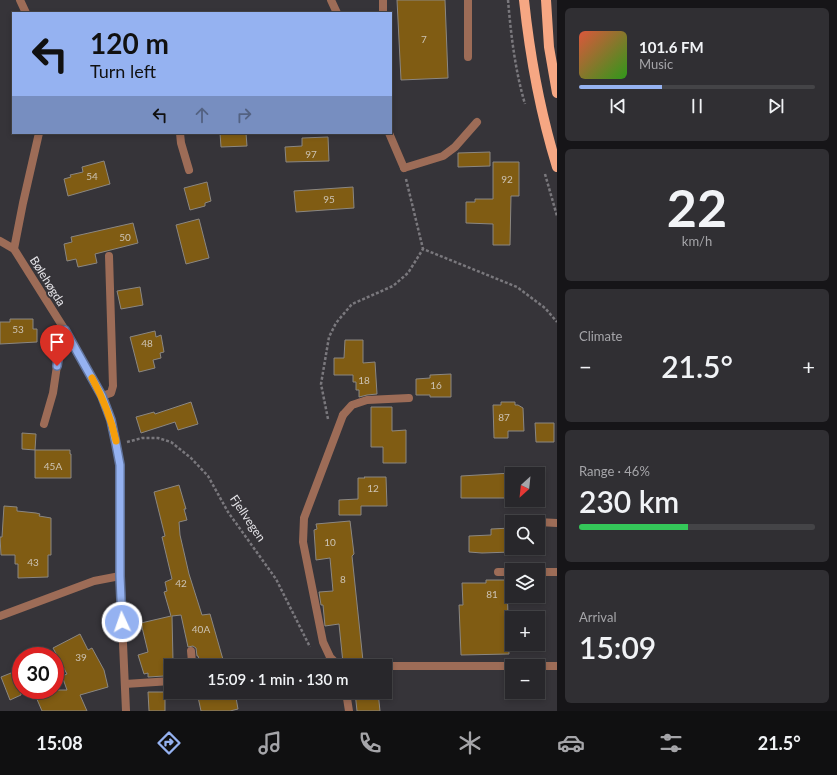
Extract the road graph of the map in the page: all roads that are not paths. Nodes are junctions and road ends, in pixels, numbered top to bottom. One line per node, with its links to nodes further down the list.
1 (20, 0): 7 (street)
2 (331, 0): 8 (street)
3 (383, 0): 9 (street)
4 (468, 0): 10 (street)
5 (524, 0): 16 (main road)
6 (546, 0): 11 (main road)
7 (26, 12)
8 (337, 12)
9 (383, 12)
10 (468, 57)
11 (557, 92)
12 (477, 122): 15 (street)
13 (40, 134): 19 (street, Bølehøgda)
14 (180, 134): 17 (street)
15 (389, 134)
16 (557, 167)
17 (189, 170)
18 (0, 241): 19 (street, Bølehøgda)
19 (14, 249): 21 (street, Bølehøgda)
20 (109, 256): 22 (street)
21 (65, 330): 22 (street, Bølehøgda); 24 (street)
22 (102, 396): 31 (street, Bølehøgda)
23 (409, 398): 35 (street)
24 (44, 424)
25 (545, 522): 26 (street)
26 (557, 523)
27 (498, 572): 28 (street)
28 (505, 572)
29 (545, 572): 30 (street)
30 (557, 572)
31 (120, 576): 32 (street); 41 (street, Bølehøgda)
32 (0, 616)
33 (191, 651): 34 (street)
34 (192, 659)
35 (332, 659)
36 (392, 666): 37 (street)
37 (505, 666)
38 (545, 666): 39 (street)
39 (557, 666)
40 (164, 681): 41 (street)
41 (126, 684): 43 (street, Bølehøgda)
42 (347, 699): 44 (street)
43 (126, 711)
44 (349, 711)

